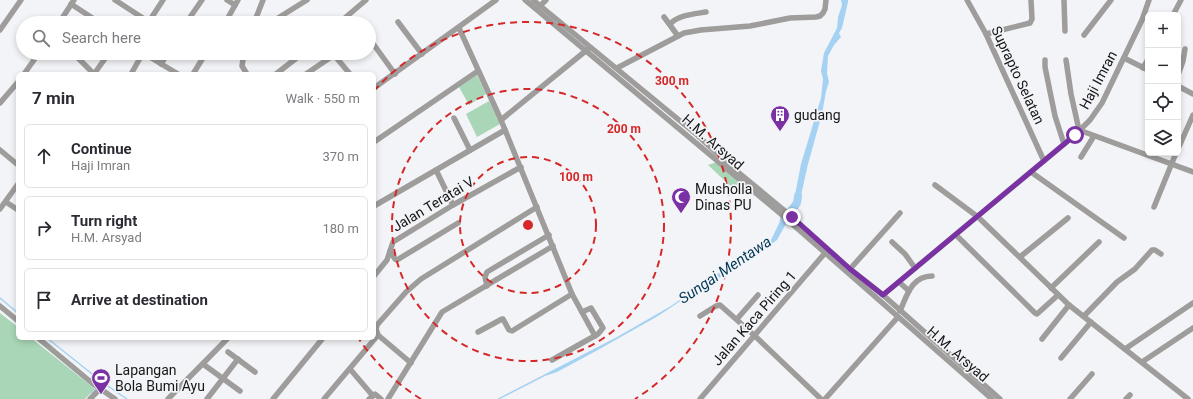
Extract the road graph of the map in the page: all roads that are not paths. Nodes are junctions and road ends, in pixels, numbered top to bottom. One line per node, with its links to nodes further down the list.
1 (21, 0): 38 (street)
2 (115, 0): 27 (street)
3 (163, 0): 28 (street)
4 (202, 0): 29 (street)
5 (227, 0): 21 (street)
6 (263, 0): 31 (street)
7 (307, 0): 32 (street)
8 (366, 0): 33 (street)
9 (496, 0): 37 (street)
10 (525, 0): 44 (street, H.M. Arsyad)
11 (533, 0): 22 (street, H.M. Arsyad)
12 (546, 0): 22 (street)
13 (826, 0): 42 (street)
14 (968, 0): 40 (street, Suprapto Selatan)
15 (1031, 0): 40 (street)
16 (1064, 0): 39 (street)
17 (1111, 0): 41 (street)
18 (1149, 0): 47 (street, Haji Imran)
19 (1182, 0): 24 (street)
20 (73, 2): 25 (street); 26 (street)
21 (236, 2): 30 (street)
22 (540, 6): 44 (street, H.M. Arsyad)
23 (706, 12): 36 (street)
24 (1175, 12)
25 (64, 16)
26 (91, 16)
27 (140, 16)
28 (153, 16)
29 (191, 16)
30 (229, 16)
31 (257, 16)
32 (281, 16)
33 (347, 16)
34 (664, 17): 36 (street)
35 (398, 22): 46 (street)
36 (670, 24): 42 (street)
37 (459, 28): 46 (street); 65 (street)
38 (0, 30)
39 (1065, 31)
40 (986, 34): 94 (street, Suprapto Selatan)
41 (1084, 35)
42 (678, 36): 63 (street)
43 (376, 48): 75 (street)
44 (588, 49): 63 (street, H.M. Arsyad); 83 (street); 110 (street, H.M. Arsyad)
45 (1185, 49): 62 (street)
46 (422, 54): 75 (street)
47 (1124, 58): 64 (street); 85 (street, Haji Imran)
48 (34, 60): 66 (street)
49 (80, 60): 67 (street)
50 (103, 60): 67 (street)
51 (139, 60): 68 (street)
52 (154, 60): 61 (street)
53 (164, 60): 61 (street)
54 (202, 60): 70 (street)
55 (243, 60): 71 (street)
56 (294, 60): 72 (street)
57 (327, 60): 73 (street)
58 (338, 60): 74 (street)
59 (1045, 60): 89 (street)
60 (1066, 60): 85 (street)
61 (161, 64): 69 (street)
62 (1181, 67)
63 (616, 68): 110 (street, H.M. Arsyad)
64 (1145, 68)
65 (478, 71): 83 (street); 87 (street)
66 (25, 72)
67 (93, 72)
68 (132, 72)
69 (175, 72)
70 (194, 72)
71 (246, 72)
72 (279, 72)
73 (309, 72)
74 (348, 72)
75 (395, 74): 77 (street)
76 (16, 84): 80 (street)
77 (376, 87)
78 (1181, 88): 79 (street)
79 (1193, 94)
80 (0, 103)
81 (1193, 115): 88 (street)
82 (454, 118): 91 (street)
83 (501, 120): 84 (street)
84 (505, 130): 91 (street); 97 (street)
85 (1079, 130): 86 (street); 89 (street, Haji Imran)
86 (1094, 136): 93 (street); 96 (street)
87 (376, 141)
88 (1181, 142)
89 (1064, 144): 94 (street, Haji Imran)
90 (0, 150): 95 (street)
91 (470, 150): 98 (street)
92 (1175, 156): 96 (street)
93 (1081, 157)
94 (1044, 161): 99 (street, Haji Imran)
95 (16, 163)
96 (1171, 165): 100 (street); 107 (street)
97 (520, 167): 105 (street, Jalan Teratai V); 106 (street)
98 (436, 170): 104 (street); 105 (street)
99 (1031, 172): 112 (street, Haji Imran); 118 (street)
100 (1193, 172)
101 (935, 185): 112 (street)
102 (16, 187): 103 (street)
103 (6, 202): 108 (street); 109 (street)
104 (376, 205)
105 (453, 205): 122 (street, Jalan Teratai V)
106 (537, 207): 116 (street); 150 (street)
107 (1154, 207)
108 (0, 209)
109 (16, 209)
110 (784, 212): 114 (street, H.M. Arsyad)
111 (900, 213): 127 (street)
112 (978, 217): 117 (street, Haji Imran); 125 (street)
113 (1068, 218): 125 (street)
114 (791, 219): 123 (street, H.M. Arsyad); 127 (street, H.M. Arsyad)
115 (458, 224): 122 (street)
116 (548, 235): 121 (street); 131 (street)
117 (956, 235): 126 (street, Haji Imran); 137 (street)
118 (1124, 238)
119 (892, 242): 126 (street)
120 (1099, 242): 132 (street)
121 (553, 246): 131 (street); 134 (street)
122 (390, 252): 128 (street, Jalan Teratai V)
123 (825, 253): 145 (street, H.M. Arsyad); 153 (street, Jalan Kaca Piring 1)
124 (1161, 254): 144 (street)
125 (1020, 257): 132 (street)
126 (915, 268): 130 (street, Haji Imran)
127 (850, 269): 136 (street, H.M. Arsyad)
128 (376, 274)
129 (932, 276): 133 (street)
130 (900, 282): 133 (street); 136 (street, Haji Imran)
131 (487, 286): 167 (street)
132 (1051, 288): 137 (street)
133 (909, 291): 141 (street)
134 (572, 294): 142 (street); 151 (street)
135 (758, 295): 147 (street)
136 (883, 295): 141 (street, H.M. Arsyad)
137 (1058, 295): 139 (street)
138 (1193, 304): 161 (street)
139 (1069, 305): 144 (street); 155 (street)
140 (0, 306): 146 (street)
141 (900, 310): 160 (street, H.M. Arsyad)
142 (582, 312): 152 (street); 152 (street)
143 (700, 316): 147 (street)
144 (1084, 316): 148 (street)
145 (898, 317): 160 (street, H.M. Arsyad); 186 (street)
146 (16, 319)
147 (738, 320): 153 (street)
148 (1091, 322): 161 (street); 163 (street)
149 (1193, 328): 166 (street)
150 (376, 329)
151 (478, 332)
152 (596, 336): 165 (street)
153 (755, 336): 184 (street, Jalan Kaca Piring 1); 185 (street)
154 (376, 338): 167 (street)
155 (1042, 339)
156 (40, 340): 173 (street)
157 (226, 340): 168 (street)
158 (321, 340): 180 (street)
159 (373, 340): 169 (street)
160 (934, 345): 187 (street, H.M. Arsyad); 188 (street, H.M. Arsyad)
161 (1125, 349): 166 (street)
162 (228, 352): 164 (street)
163 (1061, 358)
164 (238, 359): 170 (street); 172 (street)
165 (552, 360)
166 (1142, 362): 190 (street)
167 (411, 363): 183 (street)
168 (203, 364): 172 (street); 178 (street)
169 (350, 369): 175 (street); 181 (street)
170 (255, 372)
171 (1092, 374): 189 (street)
172 (223, 378): 174 (street); 179 (street)
173 (100, 389): 176 (street); 177 (street)
174 (240, 391)
175 (371, 397): 182 (street)
176 (90, 399)
177 (115, 399)
178 (168, 399)
179 (207, 399)
180 (273, 399)
181 (324, 399)
182 (381, 399)
183 (388, 399)
184 (700, 399)
185 (821, 399)
186 (825, 399)
187 (992, 399)
188 (1000, 399)
189 (1070, 399)
190 (1188, 399)

